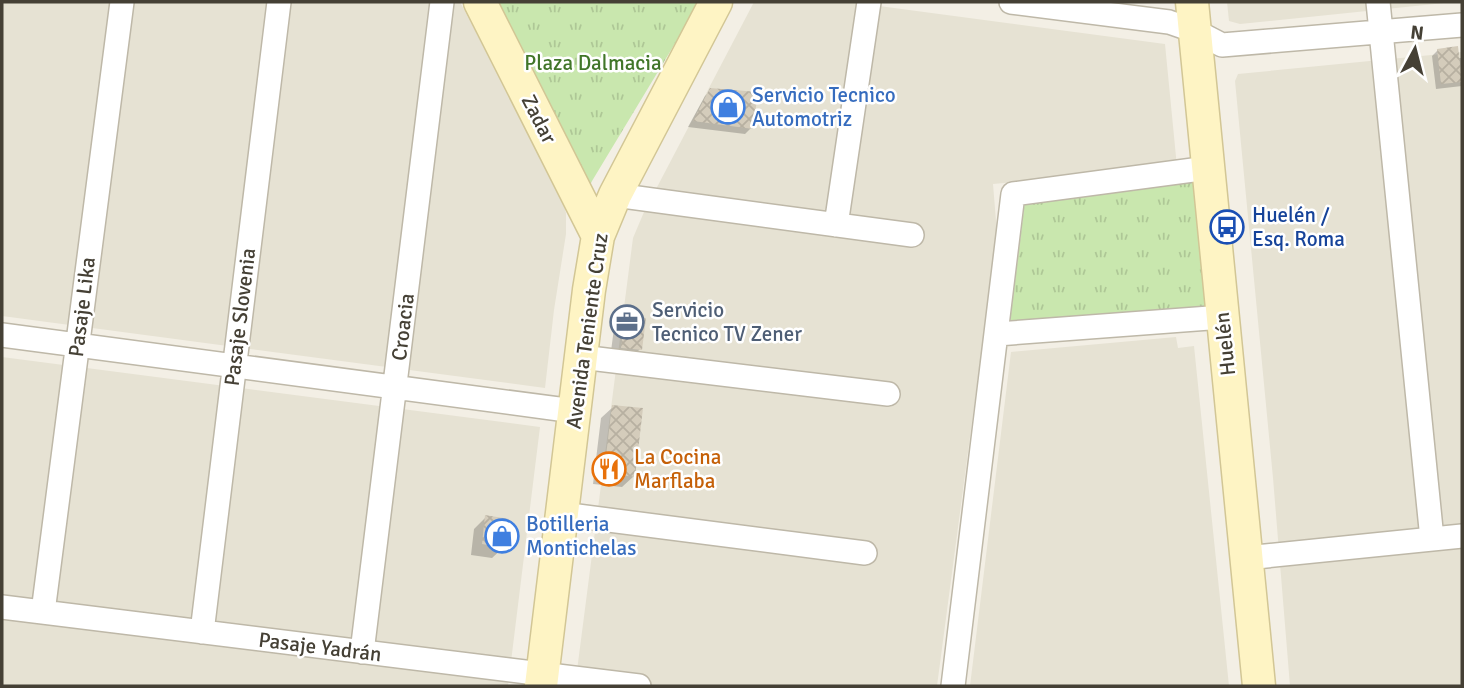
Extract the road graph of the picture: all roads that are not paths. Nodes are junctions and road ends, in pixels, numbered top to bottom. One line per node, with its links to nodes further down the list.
1 (122, 2): 21 (street, Pasaje Lika)
2 (279, 2): 23 (street, Pasaje Slovenia)
3 (442, 2): 24 (street, Croacia)
4 (480, 2): 17 (main road, Zadar)
5 (716, 2): 14 (main road, Avenida Teniente Cruz)
6 (869, 2): 15 (street)
7 (1012, 2): 9 (street)
8 (1378, 2): 12 (street)
9 (1036, 3): 10 (street)
10 (1194, 16): 12 (street); 13 (main road, Huelén)
11 (1462, 25): 12 (street)
12 (1381, 32): 29 (street)
13 (1208, 167): 18 (main road, Huelén); 19 (street)
14 (615, 195): 15 (street); 17 (main road, Avenida Teniente Cruz)
15 (836, 225): 16 (street)
16 (912, 235)
17 (598, 236): 22 (main road, Avenida Teniente Cruz)
18 (1223, 317): 19 (street); 31 (main road, Huelén)
19 (997, 334): 38 (street)
20 (2, 335): 21 (street)
21 (77, 346): 23 (street); 33 (street, Pasaje Lika)
22 (581, 357): 25 (street); 26 (main road, Avenida Teniente Cruz)
23 (234, 366): 24 (street); 34 (street, Pasaje Slovenia)
24 (395, 387): 26 (street); 35 (street, Croacia)
25 (888, 394)
26 (574, 411): 27 (main road, Avenida Teniente Cruz)
27 (562, 514): 30 (street); 36 (main road, Avenida Teniente Cruz)
28 (1462, 536): 29 (street)
29 (1432, 539): 31 (street)
30 (865, 553)
31 (1246, 558): 39 (main road, Huelén)
32 (2, 607): 33 (street, Pasaje Yadrán)
33 (43, 612): 34 (street, Pasaje Yadrán)
34 (202, 632): 35 (street, Pasaje Yadrán)
35 (362, 652): 36 (street, Pasaje Yadrán)
36 (542, 680): 37 (street, Pasaje Yadrán)
37 (639, 686)
38 (953, 686)
39 (1259, 686)

